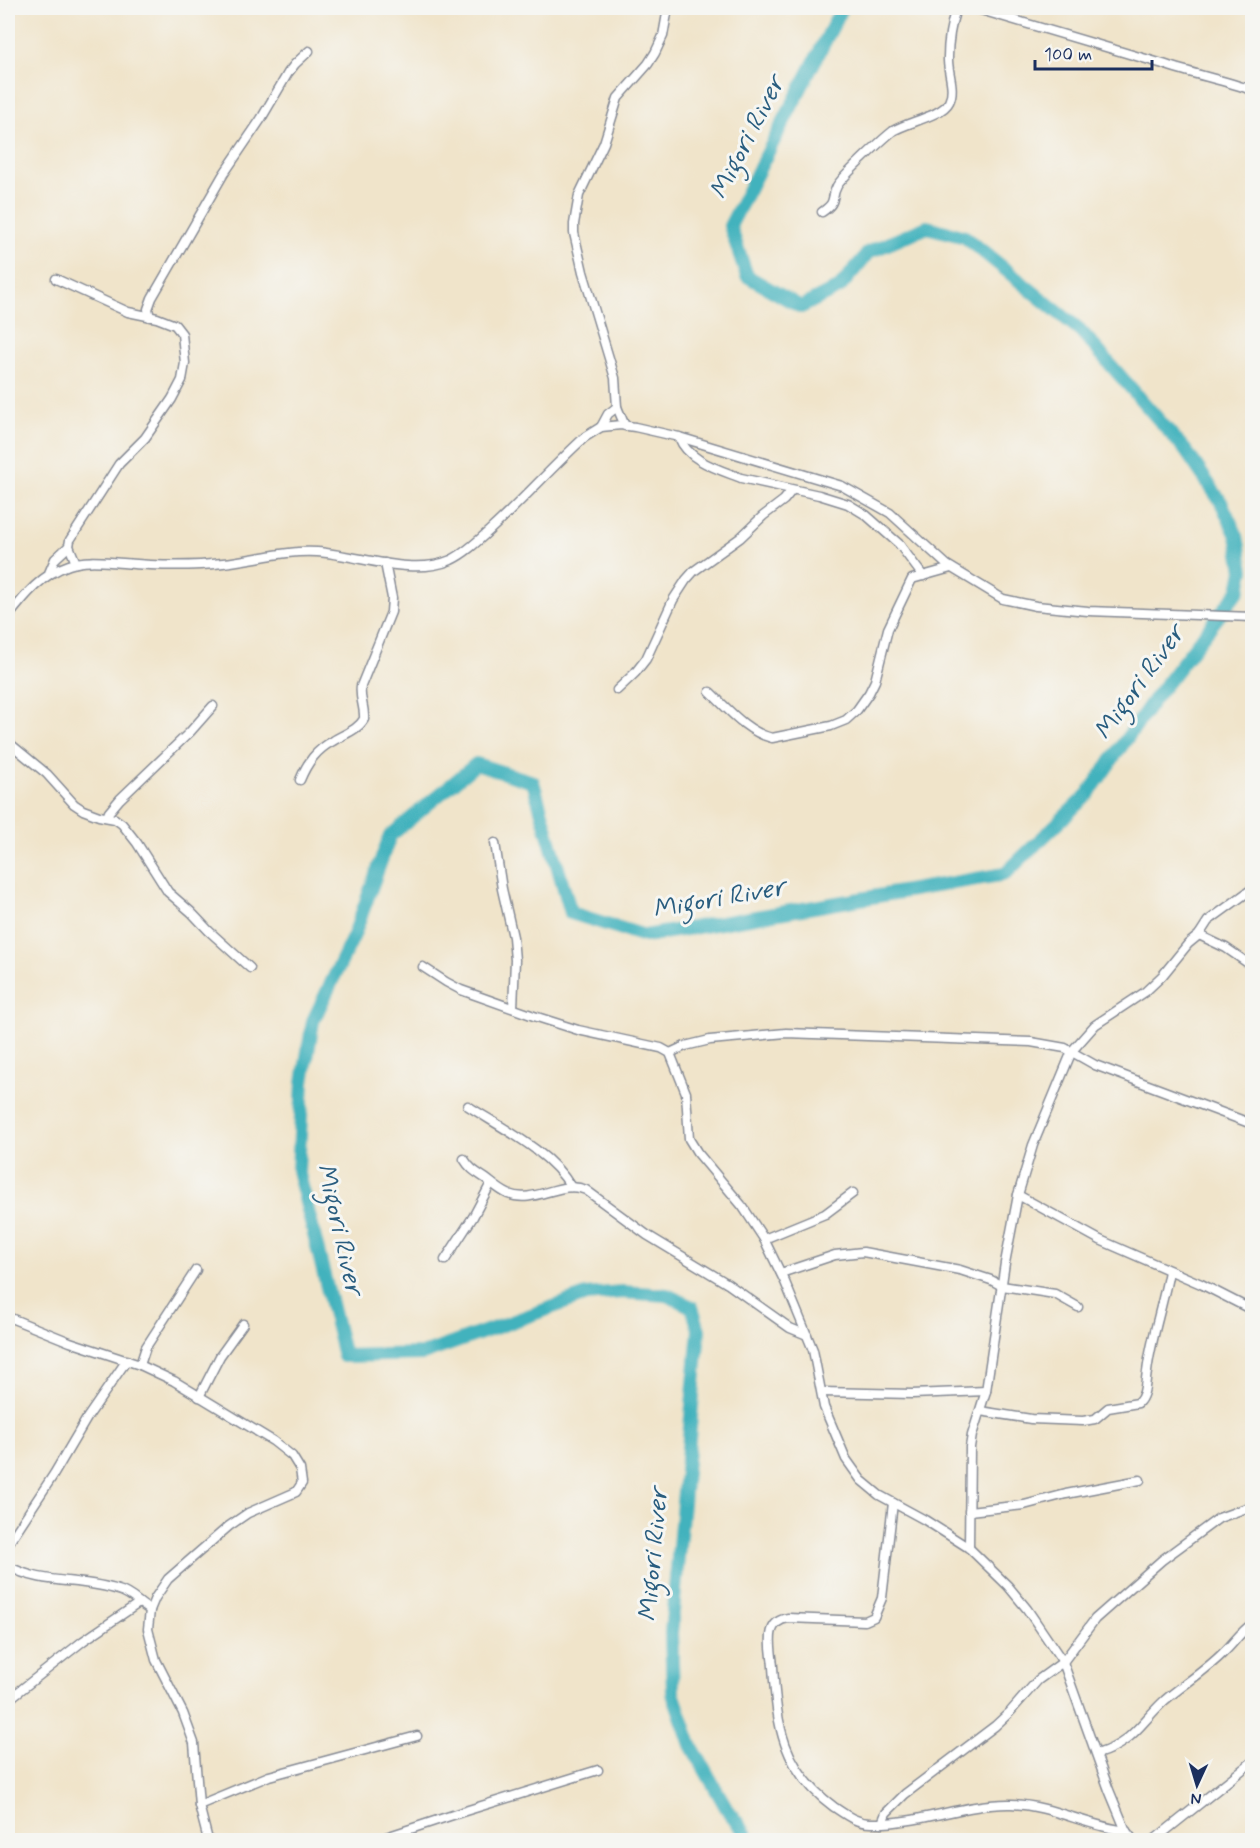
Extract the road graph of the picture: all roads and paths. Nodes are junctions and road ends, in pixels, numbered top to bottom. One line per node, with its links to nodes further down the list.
1 (668, 8): 9 (street)
2 (957, 8): 6 (street)
3 (974, 8): 5 (street)
4 (309, 51): 8 (street)
5 (1252, 90)
6 (822, 212)
7 (56, 279): 8 (street)
8 (150, 317): 14 (street)
9 (617, 407): 10 (street); 11 (street)
10 (625, 426): 11 (street); 12 (street)
11 (601, 427): 16 (street)
12 (679, 437): 13 (street); 17 (street)
13 (792, 490): 19 (street); 22 (street)
14 (69, 546): 15 (street); 18 (street)
15 (76, 563): 16 (street); 18 (street)
16 (385, 564): 26 (street)
17 (951, 568): 19 (street); 21 (street)
18 (49, 573): 20 (street)
19 (923, 576): 23 (street)
20 (8, 617)
21 (1252, 617)
22 (617, 690)
23 (710, 692)
24 (213, 706): 27 (street)
25 (8, 742): 27 (street)
26 (300, 780)
27 (107, 817): 33 (street)
28 (495, 843): 34 (street)
29 (1252, 889): 30 (street)
30 (1200, 935): 31 (street); 35 (street)
31 (1252, 966)
32 (423, 967): 34 (street)
33 (250, 968)
34 (513, 1008): 36 (street)
35 (1072, 1052): 36 (street); 38 (street); 43 (street)
36 (670, 1053): 44 (street)
37 (468, 1106): 41 (street)
38 (1252, 1124)
39 (464, 1159): 40 (street)
40 (490, 1183): 41 (street); 45 (street)
41 (571, 1187): 54 (street)
42 (853, 1193): 44 (street)
43 (1018, 1195): 47 (street); 49 (street)
44 (764, 1239): 48 (street)
45 (445, 1260)
46 (196, 1270): 56 (street)
47 (1169, 1271): 51 (street); 60 (street)
48 (781, 1273): 49 (street); 54 (street)
49 (1002, 1286): 50 (street); 57 (street)
50 (1078, 1307)
51 (1252, 1310)
52 (8, 1317): 55 (street)
53 (243, 1324): 59 (street)
54 (807, 1335): 58 (street)
55 (128, 1360): 56 (street); 65 (street)
56 (140, 1365): 59 (street)
57 (986, 1391): 58 (street); 60 (street)
58 (822, 1392): 62 (street)
59 (199, 1397): 69 (street)
60 (980, 1411): 64 (street)
61 (1140, 1480): 64 (street)
62 (893, 1503): 66 (street); 78 (street)
63 (1252, 1506): 71 (street)
64 (969, 1511): 66 (street)
65 (8, 1544)
66 (969, 1548): 71 (street)
67 (8, 1566): 68 (street)
68 (140, 1603): 69 (street); 72 (street)
69 (150, 1610): 77 (street)
70 (1252, 1624): 74 (street)
71 (1063, 1662): 74 (street); 78 (street)
72 (8, 1700)
73 (417, 1736): 77 (street)
74 (1097, 1754): 79 (street)
75 (1252, 1762): 83 (street)
76 (598, 1770): 81 (street)
77 (200, 1805): 80 (street)
78 (882, 1822): 79 (street)
79 (1126, 1831): 82 (street)
80 (208, 1840)
81 (377, 1840)
82 (1133, 1840)
83 (1154, 1840)

